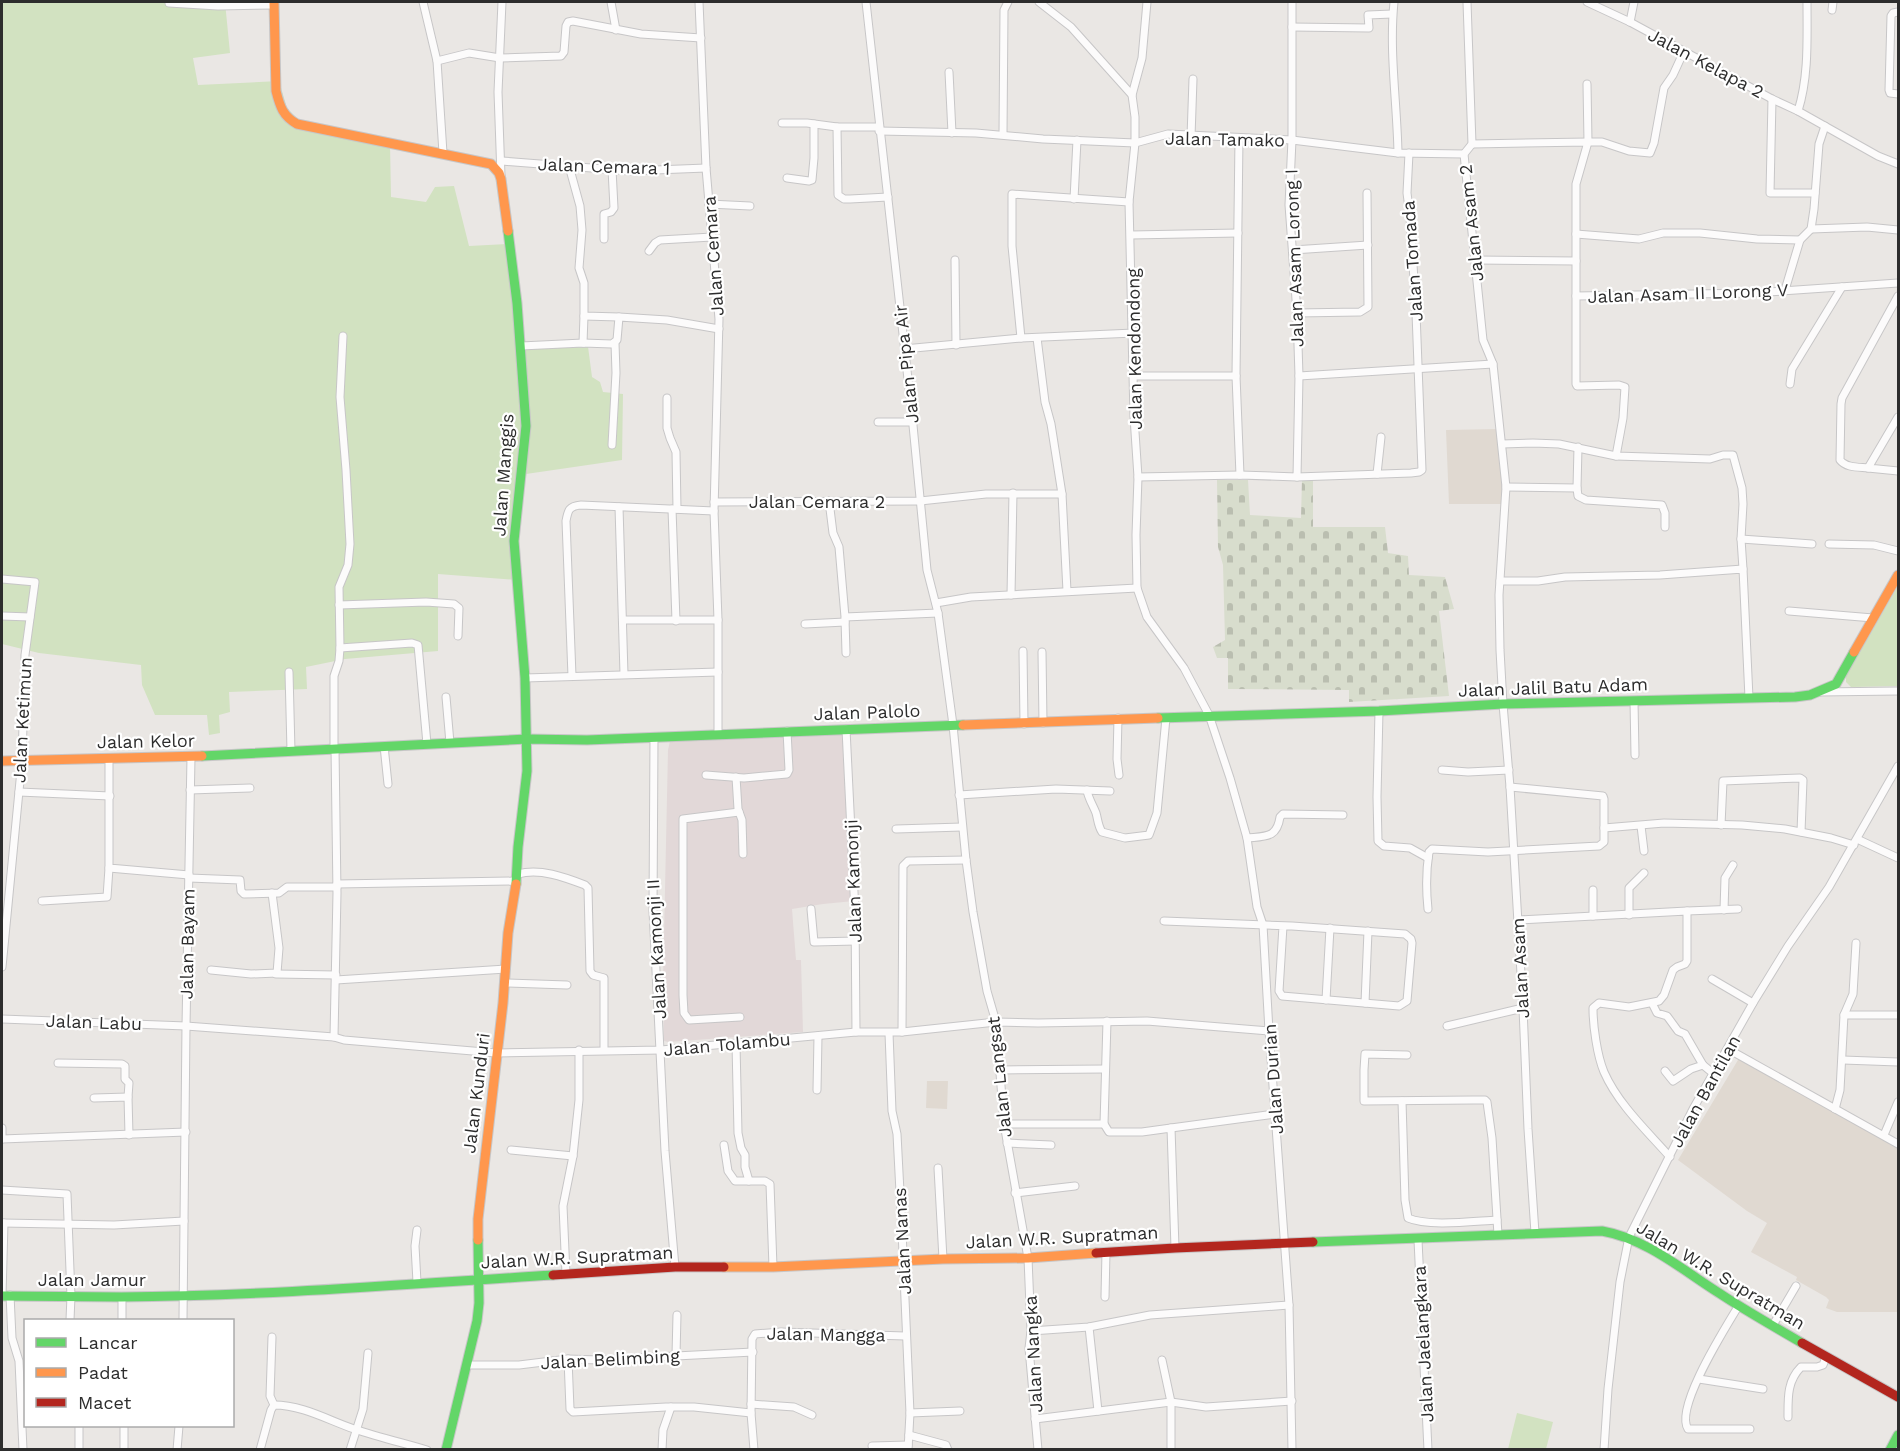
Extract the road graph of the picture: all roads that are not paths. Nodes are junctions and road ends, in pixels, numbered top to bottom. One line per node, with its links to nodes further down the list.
1 (423, 2): 28 (street)
2 (502, 2): 27 (street, Jalan Manggis)
3 (611, 2): 24 (street)
4 (699, 2): 25 (street, Jalan Cemara)
5 (866, 2): 40 (street, Jalan Pipa Air)
6 (1008, 2): 42 (street)
7 (1039, 2): 33 (street)
8 (1147, 2): 33 (street)
9 (1293, 2): 23 (street, Jalan Asam Lorong I)
10 (1394, 2): 21 (street)
11 (1467, 2): 49 (street, Jalan Asam 2)
12 (1587, 2): 22 (street, Jalan Kelapa 2)
13 (1634, 2): 22 (street)
14 (1807, 2): 35 (street)
15 (1833, 2): 19 (street)
16 (1897, 2): 20 (street)
17 (169, 3): 18 (street)
18 (274, 3): 50 (main road)
19 (1832, 10)
20 (1897, 12): 32 (street)
21 (1392, 14): 23 (street); 51 (street)
22 (1630, 22): 26 (street, Jalan Kelapa 2)
23 (1292, 27): 46 (street, Jalan Asam Lorong I)
24 (616, 30): 25 (street); 27 (street)
25 (701, 38): 57 (street, Jalan Cemara)
26 (1683, 51): 34 (street, Jalan Kelapa 2); 47 (street)
27 (500, 58): 28 (street); 55 (street, Jalan Manggis)
28 (437, 61): 50 (street)
29 (949, 72): 41 (street)
30 (1194, 79): 43 (street)
31 (1587, 84): 47 (street)
32 (1899, 94)
33 (1132, 95): 48 (street, Jalan Kendondong)
34 (1772, 99): 35 (street, Jalan Kelapa 2); 62 (street)
35 (1798, 111): 38 (street, Jalan Kelapa 2)
36 (782, 123): 37 (street, Jalan Tamako)
37 (814, 124): 39 (street, Jalan Tamako); 60 (street)
38 (1825, 126): 54 (street, Jalan Kelapa 2); 62 (street)
39 (837, 127): 40 (street, Jalan Tamako); 63 (street)
40 (879, 129): 41 (street, Jalan Tamako); 63 (street, Jalan Pipa Air)
41 (952, 133): 42 (street, Jalan Tamako)
42 (1003, 134): 45 (street, Jalan Tamako)
43 (1191, 137): 44 (street, Jalan Tamako); 48 (street, Jalan Tamako)
44 (1239, 138): 46 (street, Jalan Tamako); 70 (street)
45 (1077, 140): 48 (street, Jalan Tamako); 64 (street)
46 (1292, 140): 51 (street, Jalan Tamako); 77 (street, Jalan Asam Lorong I)
47 (1588, 142): 49 (street); 71 (street)
48 (1135, 143): 65 (street, Jalan Kendondong)
49 (1472, 144): 53 (street, Jalan Asam 2)
50 (443, 153): 59 (main road)
51 (1398, 153): 52 (street, Jalan Tamako)
52 (1409, 153): 53 (street, Jalan Tamako); 101 (street, Jalan Tomada)
53 (1464, 154): 80 (street, Jalan Asam 2)
54 (1898, 160)
55 (502, 161): 56 (street, Jalan Cemara 1); 59 (street, Jalan Manggis)
56 (569, 166): 58 (street, Jalan Cemara 1); 88 (street)
57 (706, 168): 58 (street, Jalan Cemara 1); 66 (street, Jalan Cemara)
58 (612, 169): 74 (street)
59 (501, 178): 98 (main road, Jalan Manggis)
60 (787, 178)
61 (1367, 193): 76 (street)
62 (1815, 194): 68 (street)
63 (888, 197): 99 (street, Jalan Pipa Air)
64 (1074, 199): 65 (street); 93 (street)
65 (1129, 202): 72 (street, Jalan Kendondong)
66 (709, 204): 67 (street); 73 (street, Jalan Cemara)
67 (750, 206)
68 (1811, 230): 69 (street); 75 (street)
69 (1899, 230)
70 (1238, 233): 72 (street); 103 (street)
71 (1576, 234): 75 (street); 81 (street)
72 (1131, 235): 91 (street, Jalan Kendondong)
73 (712, 237): 78 (street); 90 (street, Jalan Cemara)
74 (604, 239)
75 (1800, 240): 84 (street)
76 (1368, 245): 77 (street); 87 (street)
77 (1293, 250): 87 (street, Jalan Asam Lorong I)
78 (649, 251)
79 (955, 260): 97 (street)
80 (1474, 260): 81 (street, Jalan Asam II Lorong V); 100 (street, Jalan Asam 2)
81 (1576, 261): 85 (street, Jalan Asam II Lorong V)
82 (1899, 284): 83 (street, Jalan Asam II Lorong V)
83 (1842, 287): 84 (street, Jalan Asam II Lorong V); 105 (street)
84 (1785, 290): 85 (street, Jalan Asam II Lorong V)
85 (1576, 296): 114 (street)
86 (1899, 296): 115 (street)
87 (1297, 313): 104 (street, Jalan Asam Lorong I)
88 (584, 316): 89 (street); 95 (street)
89 (619, 317): 90 (street); 96 (street)
90 (718, 329): 127 (street, Jalan Cemara)
91 (1134, 333): 94 (street); 102 (street, Jalan Kendondong)
92 (343, 336): 144 (street)
93 (1021, 338): 94 (street); 97 (street)
94 (1037, 338): 124 (street)
95 (583, 343): 96 (street); 98 (street)
96 (615, 343): 112 (street)
97 (956, 345): 99 (street)
98 (521, 346): 164 (main road, Jalan Manggis)
99 (904, 349): 109 (street, Jalan Pipa Air)
100 (1493, 364): 101 (street); 111 (street, Jalan Asam 2)
101 (1417, 369): 104 (street); 117 (street, Jalan Tomada)
102 (1134, 376): 103 (street); 119 (street, Jalan Kendondong)
103 (1236, 376): 118 (street)
104 (1299, 376): 120 (street, Jalan Asam Lorong I)
105 (1790, 384)
106 (667, 398): 129 (street)
107 (1899, 417): 115 (street)
108 (878, 422): 109 (street)
109 (913, 422): 126 (street, Jalan Pipa Air)
110 (1381, 437): 117 (street)
111 (1502, 444): 113 (street); 121 (street, Jalan Asam 2)
112 (612, 445)
113 (1578, 447): 114 (street); 122 (street)
114 (1616, 456): 132 (street)
115 (1868, 468): 116 (street)
116 (1899, 471)
117 (1377, 474): 120 (street)
118 (1240, 475): 119 (street); 120 (street)
119 (1138, 477): 140 (street, Jalan Kendondong)
120 (1297, 477)
121 (1506, 487): 122 (street); 139 (street, Jalan Asam 2)
122 (1577, 488): 131 (street)
123 (1013, 493): 124 (street, Jalan Cemara 2); 126 (street, Jalan Cemara 2); 142 (street)
124 (1062, 494): 141 (street)
125 (829, 501): 126 (street, Jalan Cemara 2); 127 (street, Jalan Cemara 2); 150 (street)
126 (920, 501): 143 (street, Jalan Pipa Air)
127 (714, 502): 130 (street, Jalan Cemara)
128 (619, 507): 129 (street); 151 (street); 163 (street)
129 (675, 509): 130 (street); 153 (street)
130 (714, 511): 152 (street, Jalan Cemara)
131 (1665, 527)
132 (1741, 539): 133 (street); 136 (street)
133 (1812, 544)
134 (1829, 544): 135 (street)
135 (1899, 551)
136 (1743, 568): 139 (street); 168 (street)
137 (1899, 575): 149 (main road)
138 (2, 579): 148 (street, Jalan Ketimun)
139 (1500, 581): 170 (street, Jalan Asam 2)
140 (1137, 588): 141 (street); 172 (street, Jalan Kendondong)
141 (1067, 591): 142 (street)
142 (1011, 595): 143 (street)
143 (936, 603): 146 (street, Jalan Pipa Air)
144 (339, 605): 155 (street); 156 (street)
145 (1789, 611): 149 (street)
146 (938, 613): 150 (street); 177 (street, Jalan Pipa Air)
147 (2, 616): 148 (street)
148 (30, 617): 191 (street, Jalan Ketimun)
149 (1873, 618): 166 (main road)
150 (845, 619): 154 (street); 159 (street)
151 (622, 620): 153 (street); 162 (street)
152 (717, 620): 153 (street); 161 (street, Jalan Cemara)
153 (676, 621)
154 (805, 624)
155 (458, 636)
156 (340, 648): 184 (street); 186 (street)
157 (1023, 651): 175 (street)
158 (1041, 652): 176 (street)
159 (846, 653)
160 (289, 672): 187 (street)
161 (718, 672): 162 (street); 180 (street, Jalan Cemara)
162 (624, 674): 163 (street)
163 (572, 676): 164 (street)
164 (525, 678): 182 (main road, Jalan Manggis)
165 (1899, 691): 166 (street, Jalan Jalil Batu Adam)
166 (1819, 692): 168 (main road, Jalan Jalil Batu Adam)
167 (446, 697): 183 (street)
168 (1749, 698): 169 (main road, Jalan Jalil Batu Adam)
169 (1634, 701): 170 (main road, Jalan Jalil Batu Adam); 188 (street)
170 (1503, 704): 171 (main road, Jalan Jalil Batu Adam); 195 (street, Jalan Asam)
171 (1379, 711): 172 (main road, Jalan Jalil Batu Adam); 221 (street)
172 (1209, 715): 174 (main road, Jalan Palolo); 216 (street, Jalan Durian)
173 (1118, 718): 174 (main road, Jalan Palolo); 176 (main road, Jalan Palolo); 197 (street)
174 (1166, 718): 203 (street)
175 (1024, 723): 176 (main road, Jalan Palolo); 177 (main road, Jalan Palolo)
176 (1043, 723)
177 (953, 725): 178 (main road, Jalan Palolo); 206 (street, Jalan Langsat)
178 (846, 729): 179 (main road, Jalan Palolo); 248 (street, Jalan Kamonji)
179 (787, 731): 180 (main road, Jalan Palolo); 198 (street)
180 (718, 734): 181 (main road, Jalan Palolo)
181 (654, 737): 182 (main road, Jalan Palolo); 281 (street, Jalan Kamonji II)
182 (527, 739): 183 (main road, Jalan Kelor); 228 (main road, Jalan Kunduri)
183 (450, 743): 184 (main road, Jalan Kelor)
184 (427, 744): 185 (main road, Jalan Kelor)
185 (384, 746): 186 (main road, Jalan Kelor); 199 (street)
186 (334, 749): 187 (main road, Jalan Kelor); 229 (street)
187 (291, 751): 189 (main road, Jalan Kelor)
188 (1635, 755)
189 (191, 757): 190 (main road, Jalan Kelor); 202 (street, Jalan Bayam)
190 (109, 758): 191 (main road, Jalan Kelor); 207 (street)
191 (22, 760): 192 (main road, Jalan Kelor); 205 (street, Jalan Ketimun)
192 (2, 761)
193 (1899, 766): 217 (street, Jalan Bantilan)
194 (1442, 770): 195 (street)
195 (1509, 770): 201 (street, Jalan Asam)
196 (706, 775): 198 (street)
197 (1119, 775)
198 (736, 777): 208 (street)
199 (388, 784)
200 (250, 788): 202 (street)
201 (1510, 788): 213 (street); 219 (street, Jalan Asam)
202 (190, 790): 227 (street, Jalan Bayam)
203 (1087, 790): 204 (street); 206 (street)
204 (1110, 791)
205 (19, 792): 207 (street); 231 (street, Jalan Ketimun)
206 (959, 795): 212 (street, Jalan Langsat)
207 (110, 796): 225 (street)
208 (739, 812): 220 (street); 265 (street)
209 (1344, 815): 216 (street)
210 (1721, 825): 211 (street); 215 (street); 215 (street)
211 (1641, 826): 213 (street); 218 (street)
212 (962, 827): 214 (street); 223 (street, Jalan Langsat)
213 (1604, 828): 219 (street)
214 (896, 829)
215 (1801, 832): 217 (street)
216 (1247, 838): 244 (street, Jalan Durian)
217 (1856, 842): 222 (street); 261 (street, Jalan Bantilan)
218 (1644, 851)
219 (1513, 852): 221 (street); 242 (street, Jalan Asam)
220 (743, 854)
221 (1428, 858): 236 (street)
222 (1899, 858)
223 (966, 860): 268 (street, Jalan Langsat); 273 (street)
224 (1732, 865): 238 (street)
225 (109, 868): 227 (street); 234 (street)
226 (1644, 873): 240 (street)
227 (189, 876): 233 (street); 269 (street, Jalan Bayam)
228 (518, 878): 229 (street); 251 (main road, Jalan Kunduri); 280 (street)
229 (337, 885): 233 (street); 254 (street)
230 (2, 888): 231 (street)
231 (10, 889): 250 (street, Jalan Ketimun)
232 (1593, 890): 241 (street)
233 (272, 893): 253 (street)
234 (42, 901)
235 (811, 909): 248 (street)
236 (1428, 909)
237 (1738, 909): 238 (street)
238 (1724, 910): 239 (street)
239 (1687, 911): 240 (street); 260 (street)
240 (1629, 915): 241 (street)
241 (1593, 916): 242 (street)
242 (1518, 920): 262 (street, Jalan Asam)
243 (1164, 921): 244 (street)
244 (1263, 925): 245 (street); 271 (street, Jalan Durian)
245 (1283, 926): 246 (street); 258 (street)
246 (1329, 928): 247 (street); 258 (street)
247 (1368, 931): 259 (street); 259 (street)
248 (856, 941): 272 (street, Jalan Kamonji)
249 (1856, 943): 263 (street)
250 (2, 967)
251 (506, 969): 254 (street); 256 (main road, Jalan Kunduri)
252 (211, 970): 253 (street)
253 (276, 974): 254 (street)
254 (336, 978): 276 (street)
255 (1712, 979): 261 (street)
256 (505, 983): 257 (street); 282 (main road, Jalan Kunduri)
257 (567, 985)
258 (1326, 1000): 259 (street)
259 (1365, 1003)
260 (1652, 1003): 287 (street); 313 (street)
261 (1753, 1003): 278 (street, Jalan Bantilan)
262 (1523, 1008): 270 (street); 324 (street, Jalan Asam)
263 (1844, 1015): 264 (street); 284 (street)
264 (1899, 1015)
265 (740, 1017)
266 (2, 1019): 269 (street, Jalan Labu)
267 (1107, 1021): 268 (street, Jalan Tolambu); 271 (street, Jalan Tolambu); 288 (street)
268 (996, 1022): 273 (street, Jalan Tolambu); 289 (street, Jalan Langsat)
269 (186, 1026): 276 (street, Jalan Tolambu); 303 (street, Jalan Bayam)
270 (1447, 1026)
271 (1269, 1030): 298 (street, Jalan Durian)
272 (855, 1032): 274 (street, Jalan Tolambu); 275 (street, Jalan Tolambu)
273 (902, 1032): 274 (street, Jalan Tolambu)
274 (889, 1033): 333 (street, Jalan Nanas)
275 (818, 1036): 277 (street, Jalan Tolambu); 292 (street)
276 (334, 1037): 282 (street, Jalan Tolambu)
277 (736, 1044): 281 (street, Jalan Tolambu); 315 (street)
278 (1728, 1049): 291 (street, Jalan Bantilan); 297 (street)
279 (579, 1050): 280 (street, Jalan Tolambu); 282 (street, Jalan Tolambu); 312 (street)
280 (604, 1050): 281 (street, Jalan Tolambu)
281 (661, 1050): 334 (street, Jalan Kamonji II)
282 (496, 1053): 337 (main road, Jalan Kunduri)
283 (1407, 1055): 295 (street)
284 (1842, 1060): 285 (street); 297 (street)
285 (1899, 1062)
286 (58, 1063): 293 (street)
287 (1703, 1065): 290 (street); 291 (street)
288 (1105, 1069): 289 (street); 300 (street)
289 (1000, 1070): 299 (street, Jalan Langsat)
290 (1665, 1071)
291 (1714, 1074): 313 (street, Jalan Bantilan)
292 (817, 1090)
293 (128, 1097): 294 (street); 304 (street)
294 (94, 1098)
295 (1402, 1101): 319 (street); 319 (street)
296 (1899, 1102): 305 (street)
297 (1835, 1109): 305 (street)
298 (1275, 1114): 302 (street); 328 (street, Jalan Durian)
299 (1004, 1124): 300 (street); 307 (street, Jalan Langsat)
300 (1104, 1124): 302 (street)
301 (2, 1128): 306 (street)
302 (1171, 1128): 329 (street)
303 (186, 1132): 304 (street); 320 (street, Jalan Bayam)
304 (129, 1135): 306 (street)
305 (1884, 1135): 308 (street)
306 (2, 1139)
307 (1007, 1143): 310 (street); 318 (street, Jalan Langsat)
308 (1899, 1144)
309 (724, 1145): 315 (street)
310 (1051, 1145)
311 (511, 1150): 312 (street)
312 (573, 1156): 336 (street)
313 (1670, 1157): 326 (street, Jalan Bantilan)
314 (938, 1168): 332 (street)
315 (749, 1181): 335 (street)
316 (1075, 1186): 318 (street)
317 (2, 1190): 322 (street)
318 (1015, 1193): 331 (street, Jalan Langsat)
319 (1497, 1220): 325 (street)
320 (184, 1221): 322 (street); 340 (street, Jalan Bayam)
321 (2, 1223): 322 (street); 341 (street)
322 (69, 1225): 342 (street)
323 (417, 1230): 338 (street)
324 (1535, 1233): 325 (main road, Jalan W.R. Supratman); 326 (main road, Jalan W.R. Supratman)
325 (1498, 1235): 327 (main road, Jalan W.R. Supratman)
326 (1629, 1237): 346 (main road, Jalan W.R. Supratman); 405 (street, Jalan Bantilan)
327 (1418, 1239): 328 (main road, Jalan W.R. Supratman); 404 (street, Jalan Jaelangkara)
328 (1285, 1245): 329 (main road, Jalan W.R. Supratman); 345 (street, Jalan Durian)
329 (1175, 1248): 330 (main road, Jalan W.R. Supratman)
330 (1106, 1252): 331 (main road, Jalan W.R. Supratman); 344 (street)
331 (1028, 1258): 332 (main road, Jalan W.R. Supratman); 353 (street, Jalan Nangka)
332 (943, 1259): 333 (main road, Jalan W.R. Supratman)
333 (903, 1262): 335 (main road, Jalan W.R. Supratman); 354 (street, Jalan Nanas)
334 (675, 1267): 335 (main road, Jalan W.R. Supratman); 336 (main road, Jalan W.R. Supratman)
335 (773, 1267)
336 (566, 1274): 337 (main road, Jalan W.R. Supratman)
337 (479, 1279): 338 (main road, Jalan W.R. Supratman); 364 (main road, Jalan Kunduri)
338 (417, 1282): 340 (main road, Jalan W.R. Supratman)
339 (1796, 1286): 351 (street)
340 (183, 1295): 343 (main road, Jalan Jamur); 350 (street, Jalan Bayam)
341 (4, 1296): 342 (main road, Jalan Jamur); 356 (street)
342 (70, 1296): 343 (main road, Jalan Jamur); 348 (street)
343 (122, 1297): 349 (street)
344 (1105, 1297)
345 (1289, 1305): 352 (street); 368 (street, Jalan Durian)
346 (1739, 1305): 351 (main road, Jalan W.R. Supratman); 365 (street)
347 (677, 1315): 360 (street)
348 (70, 1319)
349 (123, 1319)
350 (183, 1319)
351 (1773, 1325): 361 (main road, Jalan W.R. Supratman)
352 (1089, 1327): 353 (street); 374 (street)
353 (1031, 1331): 380 (street, Jalan Nangka)
354 (905, 1336): 358 (street, Jalan Mangga); 376 (street, Jalan Nanas)
355 (272, 1337): 371 (street)
356 (16, 1351): 357 (street); 377 (street)
357 (24, 1351)
358 (753, 1352): 360 (street, Jalan Belimbing); 370 (street, Jalan Mangga)
359 (368, 1353): 385 (street)
360 (676, 1355): 362 (street, Jalan Belimbing)
361 (1826, 1357): 367 (main road, Jalan W.R. Supratman); 379 (street)
362 (568, 1359): 364 (street, Jalan Belimbing); 372 (street)
363 (1162, 1360): 369 (street)
364 (467, 1365): 397 (main road, Jalan Kunduri)
365 (1699, 1379): 366 (street); 384 (street)
366 (1764, 1389)
367 (1899, 1397)
368 (1293, 1401): 369 (street); 403 (street, Jalan Durian)
369 (1171, 1402): 374 (street); 402 (street)
370 (751, 1404): 375 (street, Jalan Mangga); 378 (street)
371 (273, 1405): 385 (street); 394 (street)
372 (670, 1407): 375 (street); 398 (street)
373 (960, 1411): 376 (street)
374 (1098, 1411): 380 (street)
375 (751, 1413): 399 (street, Jalan Mangga)
376 (910, 1413): 386 (street, Jalan Nanas)
377 (23, 1414): 390 (street)
378 (812, 1415)
379 (1788, 1417)
380 (1035, 1419): 401 (street, Jalan Nangka)
381 (79, 1427): 391 (street)
382 (124, 1427): 392 (street)
383 (179, 1427): 393 (street)
384 (1750, 1429)
385 (356, 1430): 395 (street); 396 (street)
386 (909, 1435): 389 (street, Jalan Nanas); 400 (street)
387 (1899, 1435): 406 (main road)
388 (872, 1446): 389 (street)
389 (908, 1447)
390 (23, 1449)
391 (79, 1449)
392 (124, 1449)
393 (177, 1449)
394 (260, 1449)
395 (350, 1449)
396 (427, 1449)
397 (446, 1449)
398 (662, 1449)
399 (754, 1449)
400 (948, 1449)
401 (1038, 1449)
402 (1171, 1449)
403 (1292, 1449)
404 (1428, 1449)
405 (1604, 1449)
406 (1890, 1449)

